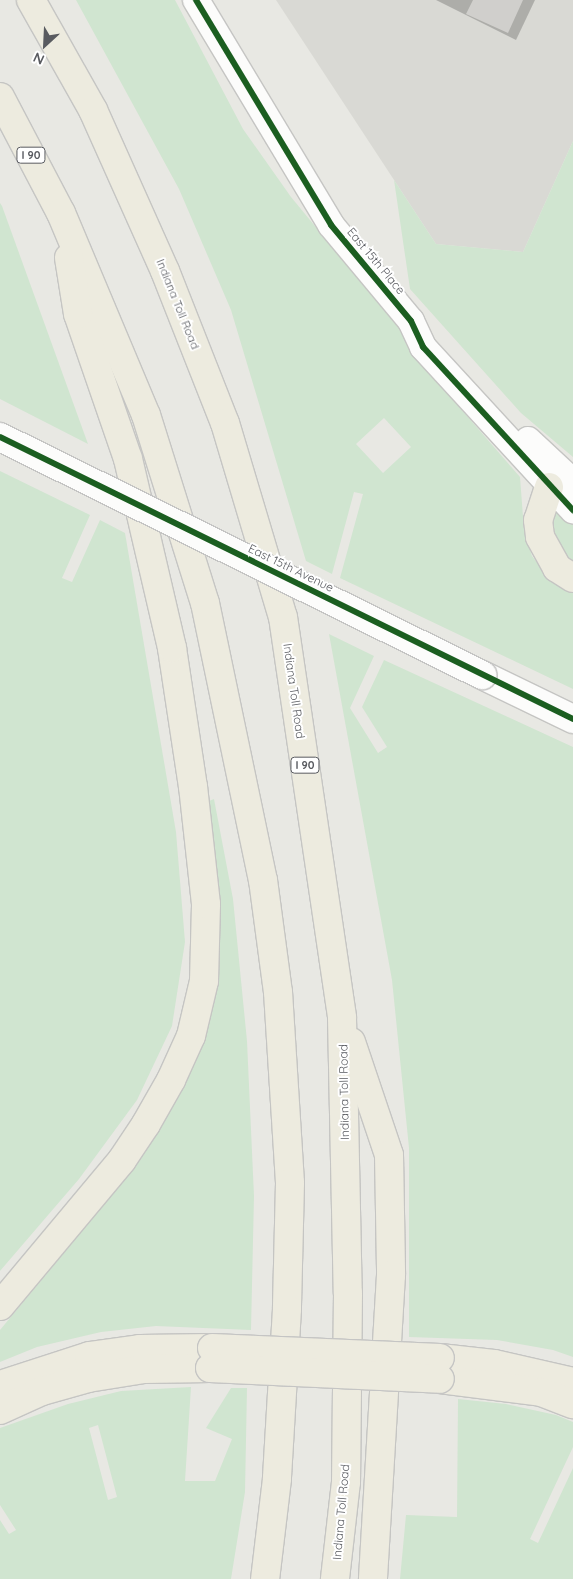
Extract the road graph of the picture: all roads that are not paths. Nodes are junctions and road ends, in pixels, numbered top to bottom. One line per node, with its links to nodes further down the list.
1 (31, 0): 10 (highway, Indiana Toll Road / I 90)
2 (196, 0): 6 (street, East 15th Place)
3 (0, 98): 4 (highway, I 90)
4 (61, 213): 11 (highway); 18 (highway, I 90)
5 (0, 437): 9 (street, East 15th Avenue, bridge)
6 (561, 485): 7 (street, East 15th Place); 8 (highway)
7 (573, 510)
8 (573, 578)
9 (573, 719)
10 (342, 1018): 19 (highway, Indiana Toll Road / I 90); 20 (highway)
11 (0, 1306)
12 (211, 1358): 13 (highway, bridge); 15 (highway); 17 (highway)
13 (440, 1369): 14 (highway); 16 (highway)
14 (573, 1382)
15 (0, 1386)
16 (573, 1404)
17 (0, 1410)
18 (265, 1579)
19 (334, 1579)
20 (373, 1579)

